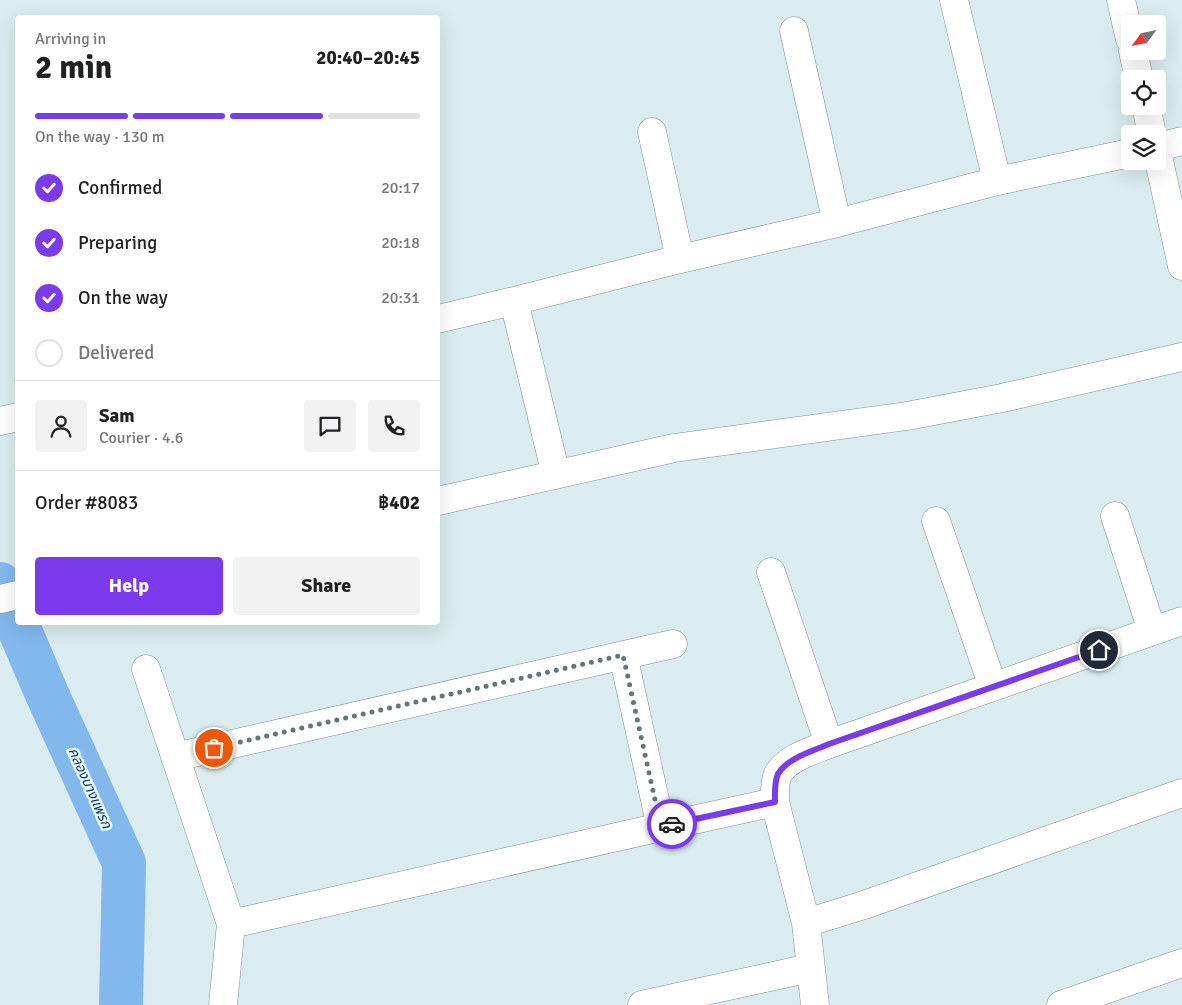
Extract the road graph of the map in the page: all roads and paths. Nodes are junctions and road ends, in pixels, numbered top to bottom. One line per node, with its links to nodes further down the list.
1 (954, 0): 10 (street)
2 (1121, 0): 3 (street)
3 (1124, 15)
4 (794, 31): 11 (street)
5 (652, 132): 12 (street)
6 (1182, 140): 7 (street)
7 (1166, 145)
8 (1121, 155): 10 (street)
9 (1161, 170): 13 (street)
10 (997, 181): 11 (street)
11 (837, 223): 12 (street)
12 (680, 259): 14 (street)
13 (1182, 266)
14 (514, 301): 15 (street); 19 (street)
15 (440, 319)
16 (1182, 357): 19 (street)
17 (15, 418): 18 (street)
18 (0, 421)
19 (556, 475): 20 (street)
20 (440, 501)
21 (1115, 516): 25 (street)
22 (936, 521): 29 (street)
23 (772, 572): 30 (street)
24 (1182, 621): 25 (street)
25 (1152, 631): 29 (street)
26 (673, 644): 27 (street)
27 (623, 655): 31 (street); 34 (street)
28 (146, 669): 31 (street)
29 (993, 687): 30 (street)
30 (829, 744): 33 (street)
31 (175, 757): 36 (street)
32 (1182, 793): 35 (street)
33 (775, 802): 34 (street); 35 (street)
34 (661, 827): 36 (street)
35 (806, 923): 38 (street)
36 (231, 924): 39 (street)
37 (1182, 963): 42 (street)
38 (810, 968): 40 (street); 41 (street)
39 (223, 1005)
40 (642, 1005)
41 (814, 1005)
42 (1061, 1005)

